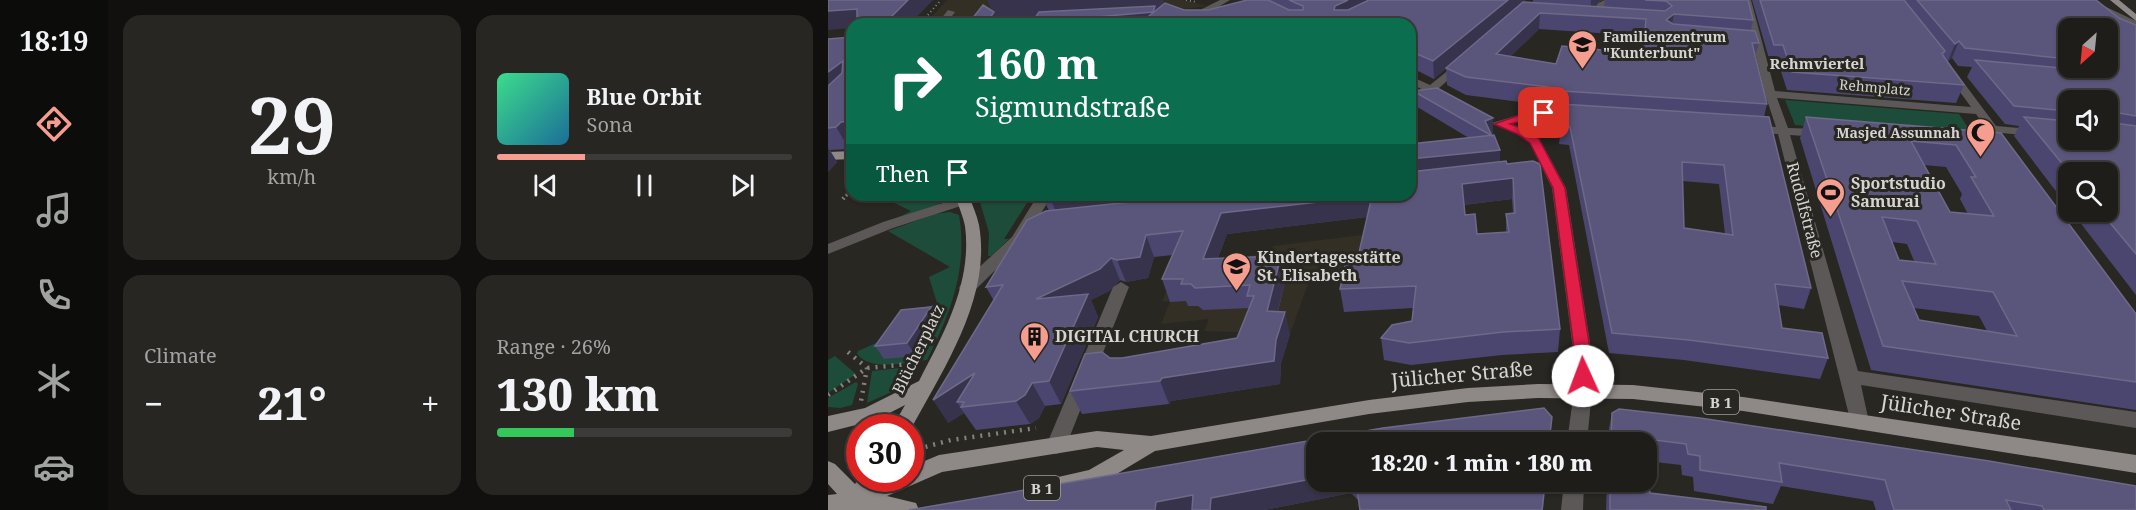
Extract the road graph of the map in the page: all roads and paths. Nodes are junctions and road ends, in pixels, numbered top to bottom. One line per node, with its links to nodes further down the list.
1 (941, 0): 12 (path)
2 (1226, 0): 7 (street)
3 (1612, 0): 15 (street)
4 (1747, 0): 24 (street, Rudolfstraße)
5 (2095, 0): 10 (main road)
6 (2114, 0): 17 (main road)
7 (1205, 11): 9 (street); 14 (street)
8 (951, 12): 13 (street)
9 (1194, 12)
10 (2107, 12): 18 (street); 19 (main road)
11 (1584, 17): 15 (street)
12 (925, 18)
13 (946, 18)
14 (1198, 18)
15 (1594, 18): 16 (street)
16 (1606, 18)
17 (2136, 18)
18 (2136, 26)
19 (2136, 34)
20 (1467, 59): 23 (street)
21 (1960, 71): 27 (street)
22 (1416, 82): 23 (street)
23 (1431, 90): 25 (street); 26 (street)
24 (1770, 94): 27 (street, Rehmplatz); 32 (street, Rudolfstraße)
25 (1416, 96)
26 (1456, 103)
27 (1978, 111): 33 (street)
28 (1482, 116): 30 (street)
29 (1579, 116): 30 (street)
30 (1502, 126): 41 (street)
31 (1742, 129): 32 (street)
32 (1783, 129): 34 (street); 56 (street, Rudolfstraße)
33 (1993, 129): 35 (street); 37 (street)
34 (1833, 134)
35 (2058, 134)
36 (1985, 147): 37 (street)
37 (2002, 148): 40 (street)
38 (846, 155): 39 (main road)
39 (828, 156)
40 (2013, 165)
41 (1551, 170): 42 (street); 58 (street)
42 (1532, 172)
43 (846, 196): 44 (path)
44 (843, 199)
45 (955, 201): 50 (street, Blücherplatz)
46 (964, 201): 52 (main road, Blücherplatz)
47 (1042, 201): 49 (street, Blücherplatz)
48 (1046, 228): 49 (street)
49 (1026, 229): 52 (street, Blücherplatz)
50 (828, 249)
51 (1121, 287): 69 (street)
52 (967, 288): 54 (main road, Blücherplatz)
53 (848, 352): 55 (path)
54 (938, 361): 55 (path); 57 (main road, Blücherplatz)
55 (867, 368): 59 (path); 60 (path)
56 (1851, 377): 63 (street); 65 (street, Rudolfstraße)
57 (924, 386): 61 (main road); 62 (main road, Blücherplatz)
58 (1583, 391): 65 (main road, Jülicher Straße / B 1); 67 (street); 68 (main road, Jülicher Straße / B 1)
59 (828, 395)
60 (858, 414)
61 (867, 414)
62 (909, 414)
63 (2136, 420)
64 (846, 421): 66 (main road)
65 (1859, 422): 70 (main road, Jülicher Straße / B 1)
66 (828, 424)
67 (1578, 432)
68 (1151, 444): 69 (main road, Jülicher Straße / B 1); 73 (main road, Jülicher Straße / B 1)
69 (1056, 446): 72 (main road, Jülicher Straße / B 1)
70 (2136, 464)
71 (828, 470): 78 (main road)
72 (924, 471)
73 (1037, 489)
74 (861, 492): 78 (main road)
75 (879, 492): 78 (main road)
76 (1573, 492): 80 (street)
77 (828, 505): 78 (main road)
78 (853, 505): 79 (main road)
79 (908, 510)
80 (1572, 510)

